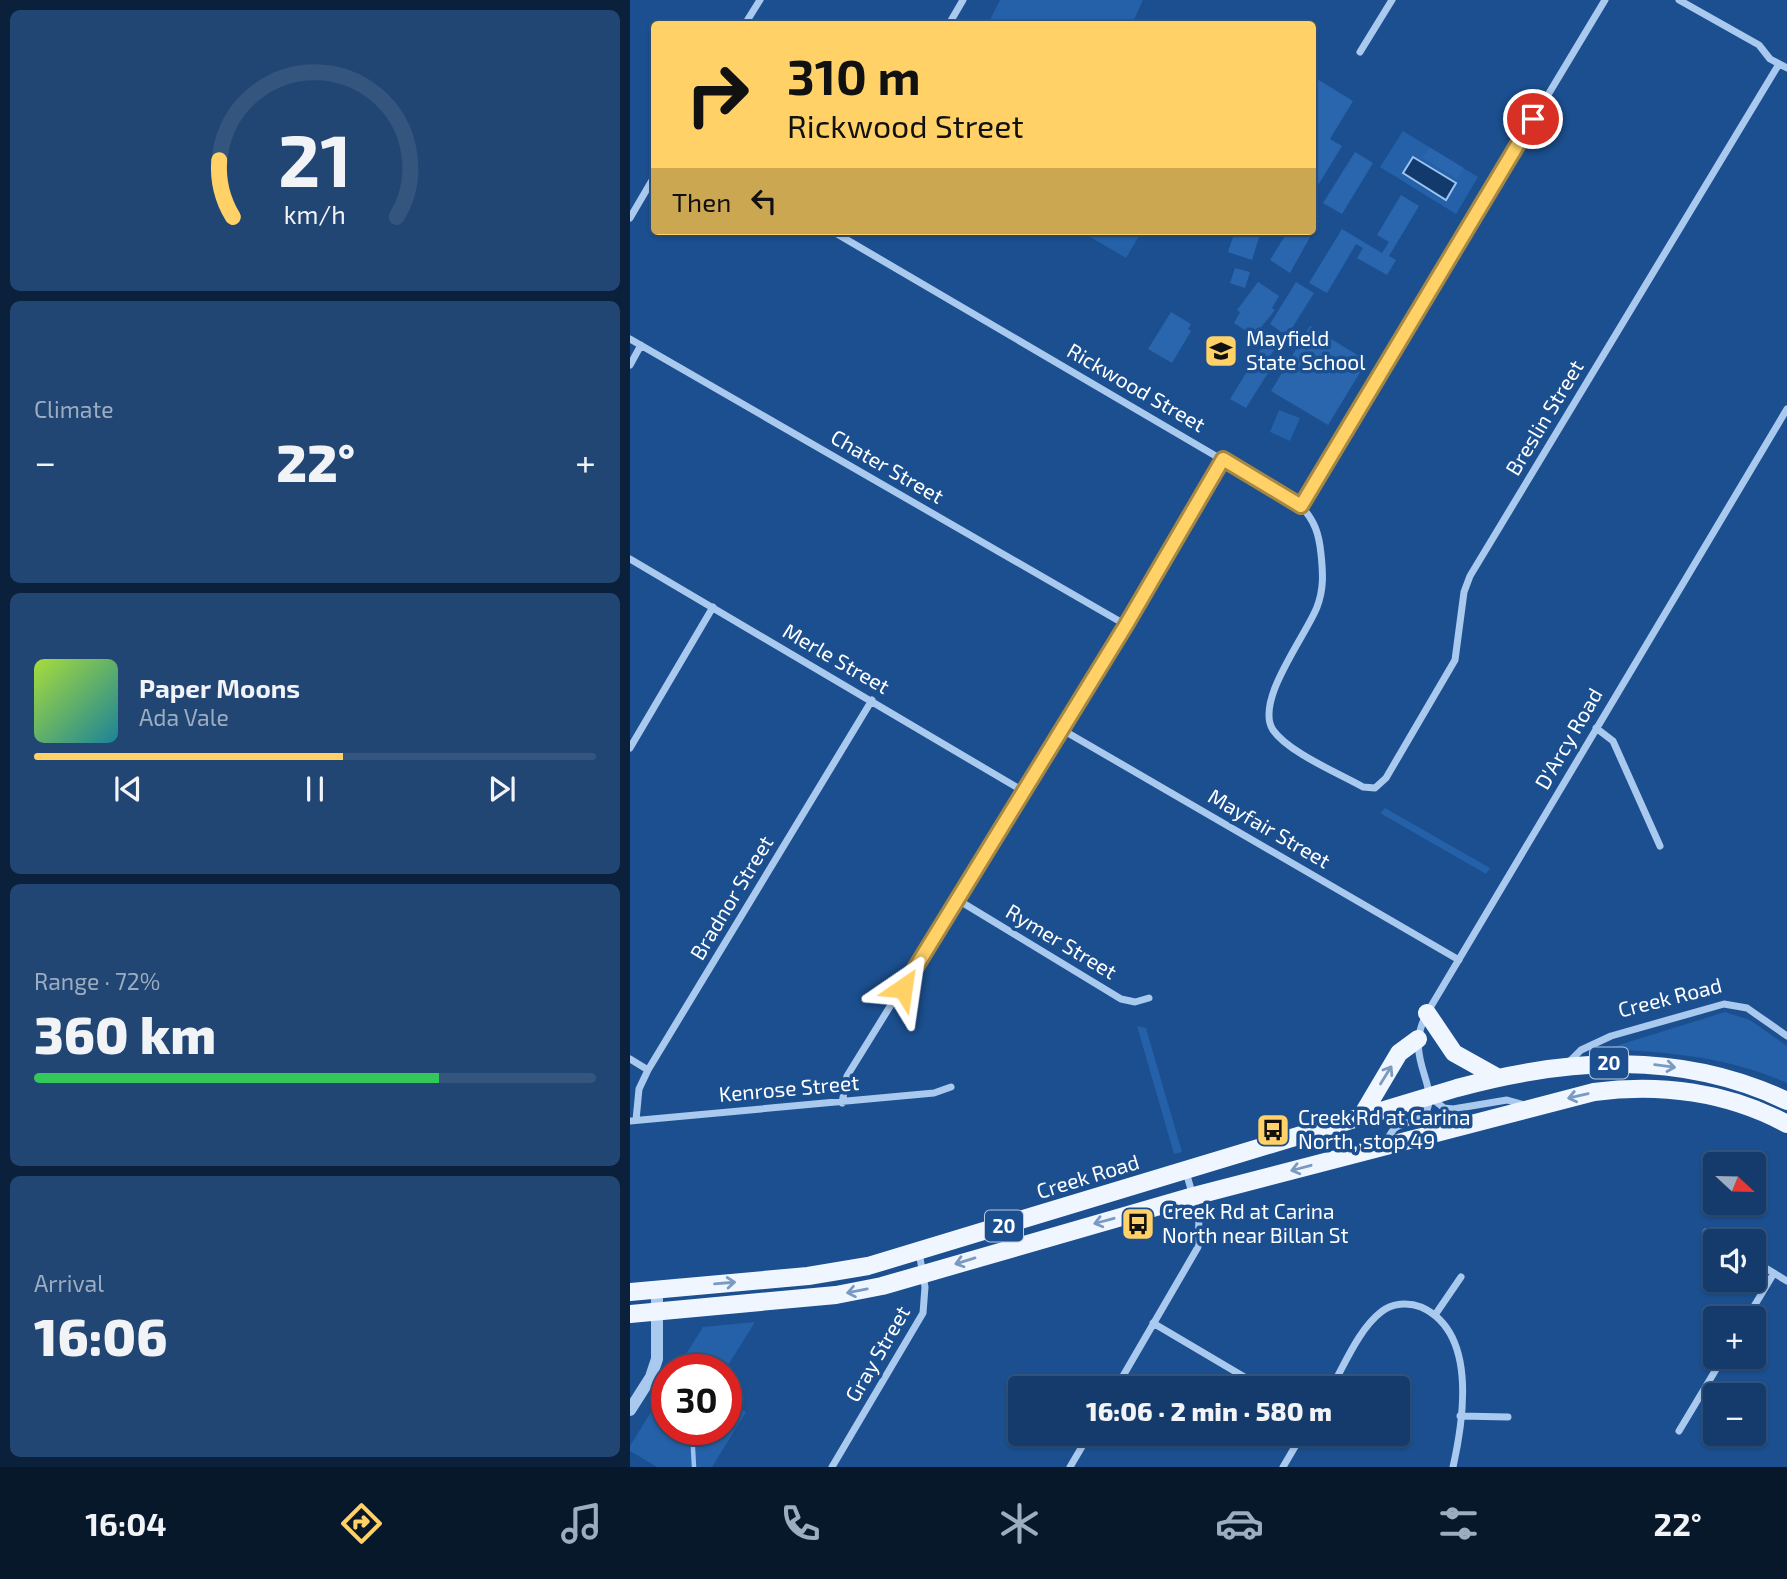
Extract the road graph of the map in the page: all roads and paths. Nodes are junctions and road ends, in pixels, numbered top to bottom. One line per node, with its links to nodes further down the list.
1 (760, 0): 6 (street)
2 (963, 0): 7 (street)
3 (1392, 0): 8 (street)
4 (1605, 0): 19 (street)
5 (1679, 0): 9 (street)
6 (747, 21)
7 (950, 21)
8 (1360, 52)
9 (1779, 65): 10 (street); 27 (street, Breslin Street)
10 (1787, 68)
11 (651, 182): 12 (street)
12 (630, 218)
13 (839, 235): 18 (street, Rickwood Street)
14 (630, 339): 15 (street, Chater Street)
15 (641, 345): 16 (street); 22 (street, Chater Street)
16 (630, 365)
17 (1787, 409): 24 (street, D'Arcy Road)
18 (1223, 459): 19 (street, Rickwood Street); 22 (street)
19 (1301, 506): 27 (street, Rickwood Street)
20 (630, 559): 21 (street, Merle Street)
21 (713, 607): 23 (street, Merle Street); 26 (street)
22 (1126, 625): 25 (street)
23 (872, 700): 28 (street, Merle Street); 38 (street, Bradnor Street)
24 (1596, 727): 29 (street); 31 (street, D'Arcy Road)
25 (1061, 729): 28 (street); 31 (street, Mayfair Street)
26 (630, 748)
27 (1363, 787)
28 (1023, 791): 30 (street)
29 (1660, 846)
30 (958, 900): 32 (street, Rymer Street); 43 (street)
31 (1459, 960): 33 (street, D'Arcy Road)
32 (1149, 998)
33 (1427, 1013): 35 (street, D'Arcy Road); 39 (main road)
34 (1787, 1036): 37 (street, Creek Road)
35 (1418, 1039): 41 (street, D'Arcy Road); 45 (main road, one-way to 35)
36 (630, 1059): 38 (street)
37 (1565, 1066): 39 (main road, Creek Road / 20); 42 (main road, Creek Road / 20, one-way to 42)
38 (648, 1070): 46 (street, Bradnor Street)
39 (1497, 1077): 41 (main road, Creek Road / 20)
40 (951, 1087): 43 (street, Kenrose Street)
41 (1429, 1097): 44 (street); 45 (main road, Creek Road / 20); 48 (street)
42 (1787, 1101)
43 (842, 1103): 46 (street, Kenrose Street)
44 (1532, 1107): 47 (main road, 20, one-way to 44); 48 (main road, 20)
45 (1361, 1117): 49 (main road, Creek Road / 20)
46 (633, 1120)
47 (1787, 1124)
48 (1383, 1147): 50 (main road, 20, one-way to 50)
49 (1186, 1170): 50 (street); 51 (main road, Creek Road / 20)
50 (1194, 1196): 54 (main road, 20, one-way to 54); 63 (street)
51 (919, 1252): 54 (street, Gray Street); 57 (main road, Creek Road / 20, one-way to 51)
52 (1766, 1268): 53 (street)
53 (1774, 1273): 56 (street); 59 (street)
54 (923, 1274): 60 (main road, 20, one-way to 60); 74 (street, Gray Street)
55 (1461, 1277): 62 (street)
56 (1787, 1281)
57 (657, 1289): 58 (main road, Creek Road / 20); 60 (street)
58 (630, 1292)
59 (1754, 1306)
60 (658, 1311): 61 (main road, 20); 68 (street)
61 (630, 1314)
62 (1436, 1315): 67 (street); 69 (street)
63 (1153, 1323): 65 (street); 66 (street)
64 (1716, 1369): 71 (street)
65 (1123, 1376)
66 (1243, 1376)
67 (1338, 1376)
68 (630, 1410)
69 (1460, 1416): 70 (street); 77 (street)
70 (1508, 1417)
71 (1679, 1431)
72 (1082, 1446): 75 (street)
73 (1295, 1446): 76 (street)
74 (832, 1467)
75 (1070, 1467)
76 (1283, 1467)
77 (1453, 1467)

